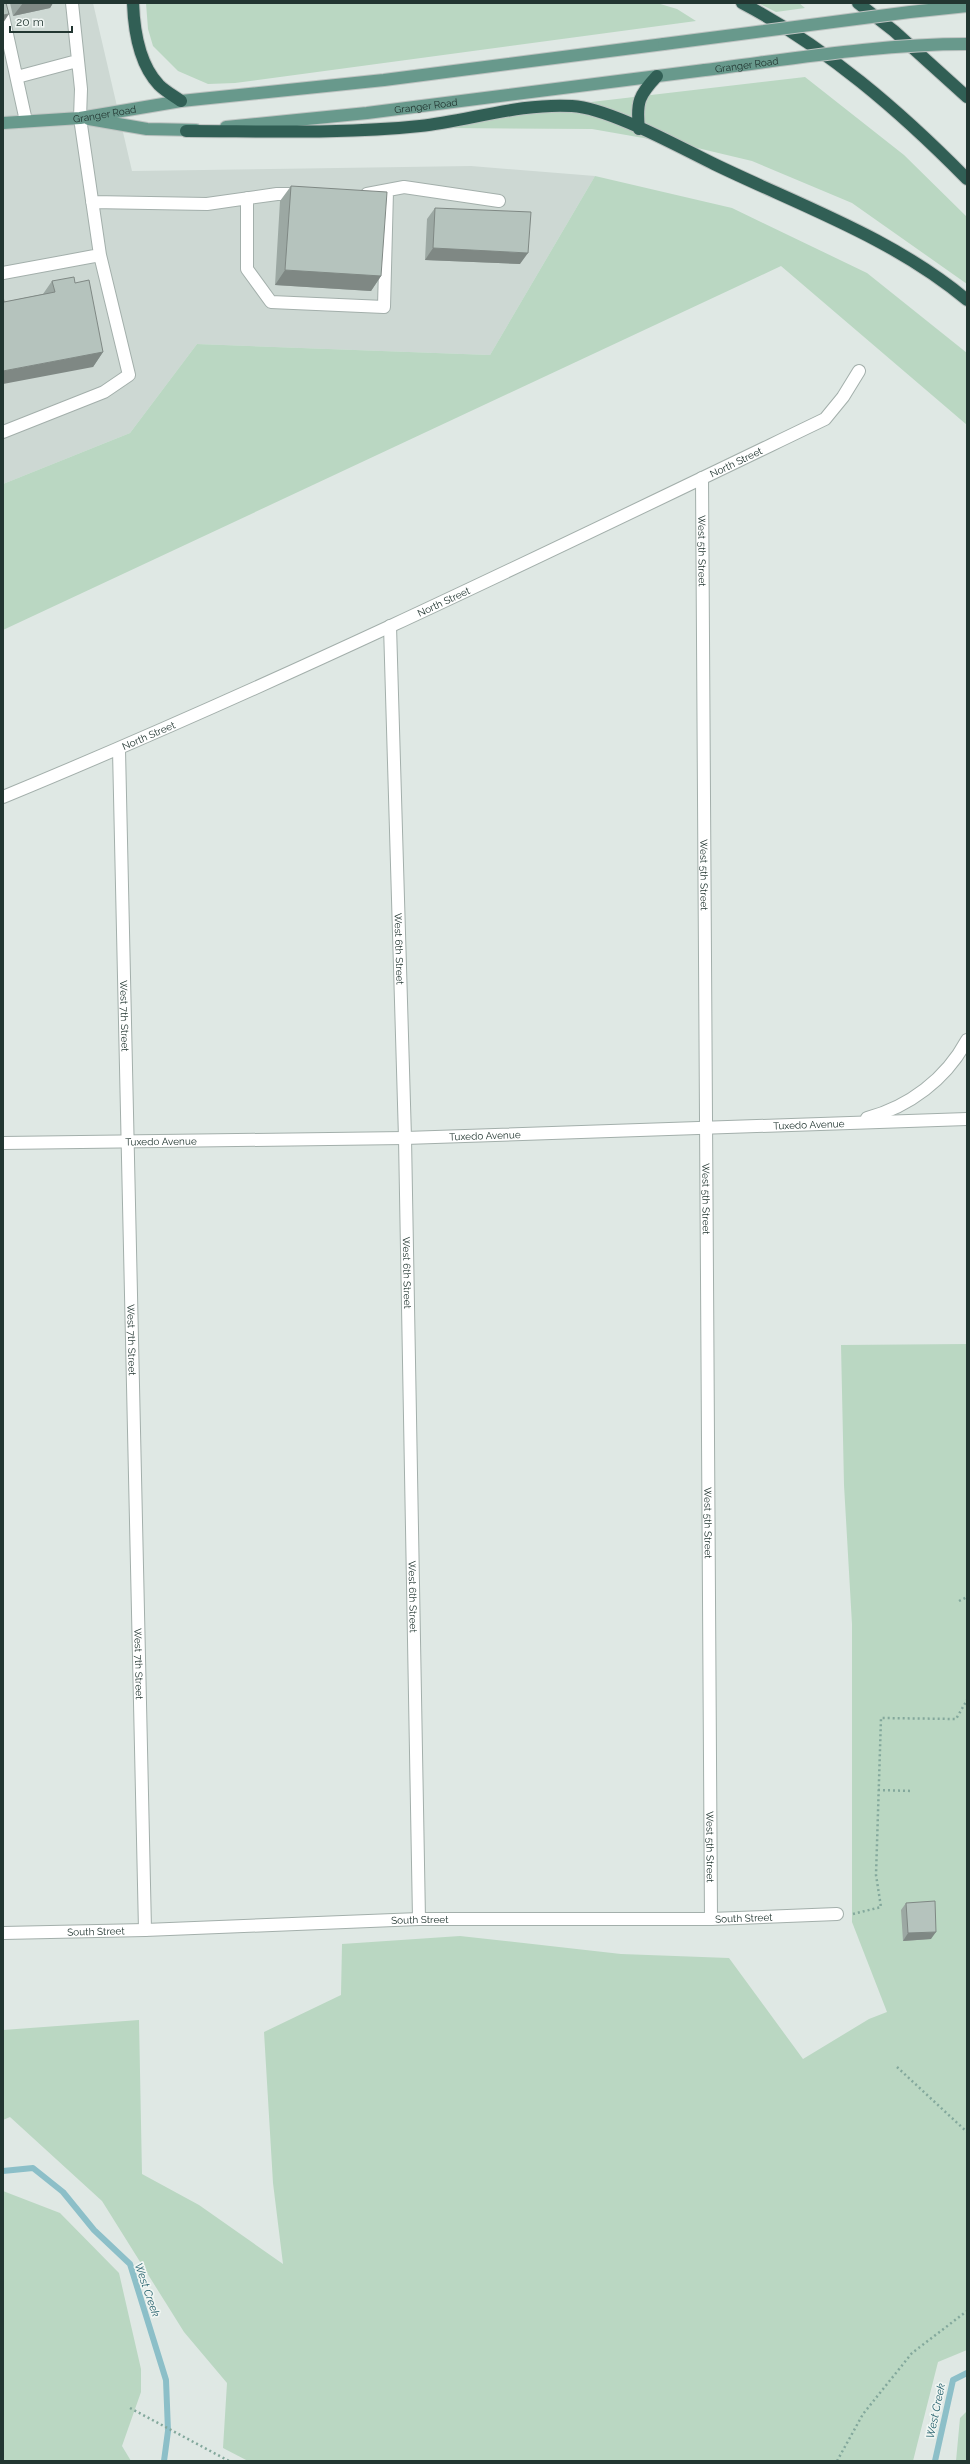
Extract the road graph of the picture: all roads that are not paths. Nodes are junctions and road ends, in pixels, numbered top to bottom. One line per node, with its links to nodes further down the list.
1 (72, 3): 8 (street)
2 (133, 3): 12 (highway)
3 (742, 3): 18 (highway)
4 (858, 3): 11 (highway)
5 (967, 4): 12 (main road, Granger Road, bridge)
6 (3, 16): 10 (street)
7 (967, 44): 9 (main road, Granger Road, bridge)
8 (77, 61): 10 (street); 13 (street)
9 (657, 76): 16 (highway); 17 (main road, Granger Road)
10 (17, 77): 14 (street)
11 (967, 97)
12 (181, 101): 13 (main road, Granger Road)
13 (80, 118): 14 (main road); 17 (main road, Granger Road); 24 (street)
14 (26, 121): 15 (main road)
15 (3, 123)
16 (639, 129): 17 (highway); 27 (highway)
17 (186, 131)
18 (967, 179)
19 (387, 191): 21 (street); 22 (street); 23 (street)
20 (315, 194): 22 (street)
21 (353, 194)
22 (247, 198): 24 (street)
23 (499, 201)
24 (92, 202): 25 (street)
25 (100, 255): 26 (street); 29 (street)
26 (3, 273)
27 (967, 300)
28 (859, 371): 30 (street, North Street)
29 (3, 432)
30 (702, 478): 31 (street, North Street); 37 (street, West 5th Street)
31 (390, 626): 32 (street, North Street); 38 (street, West 6th Street)
32 (119, 750): 33 (street, North Street); 39 (street, West 7th Street)
33 (3, 797)
34 (967, 1040): 36 (street)
35 (967, 1119): 36 (street, Tuxedo Avenue)
36 (848, 1122): 37 (street, Tuxedo Avenue)
37 (706, 1126): 38 (street, Tuxedo Avenue); 43 (street, West 5th Street)
38 (405, 1138): 39 (street, Tuxedo Avenue); 42 (street, West 6th Street)
39 (127, 1141): 40 (street, Tuxedo Avenue); 44 (street, West 7th Street)
40 (3, 1143)
41 (841, 1915): 43 (street, South Street)
42 (419, 1919): 43 (street, South Street); 44 (street, South Street)
43 (711, 1919)
44 (145, 1930): 45 (street, South Street)
45 (3, 1933)

